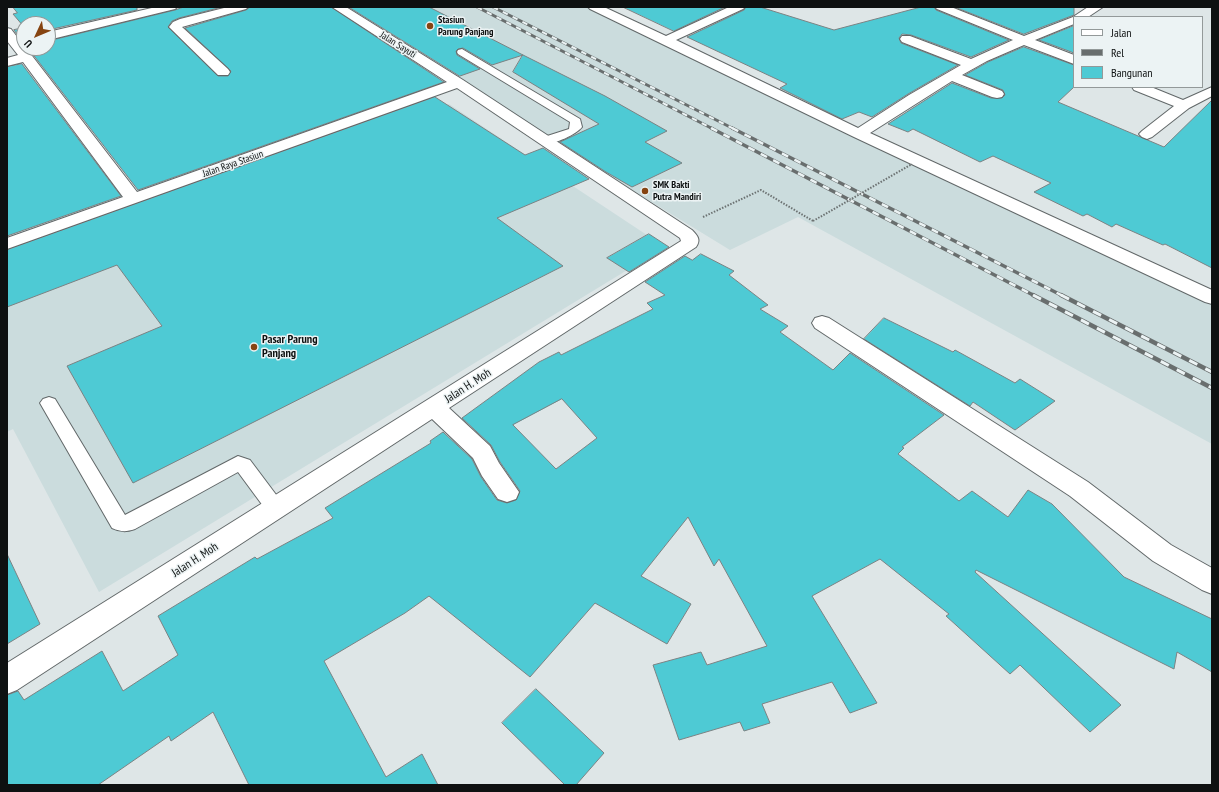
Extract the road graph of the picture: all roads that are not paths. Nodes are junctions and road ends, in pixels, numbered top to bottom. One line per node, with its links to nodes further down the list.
1 (171, 7): 10 (street)
2 (242, 7): 19 (street)
3 (338, 7): 21 (street, Jalan Sayuti)
4 (594, 7): 12 (street)
5 (739, 7): 12 (street)
6 (941, 7): 13 (street)
7 (1096, 7): 8 (street)
8 (1081, 16)
9 (1073, 20): 13 (street)
10 (56, 34)
11 (906, 38): 18 (street)
12 (667, 40): 26 (street)
13 (1024, 40): 16 (street); 18 (street)
14 (462, 52): 28 (lane)
15 (26, 57): 17 (street); 29 (street)
16 (1073, 60)
17 (7, 62)
18 (971, 64): 20 (street)
19 (223, 72)
20 (952, 76): 24 (street); 26 (street)
21 (458, 83): 28 (street, Jalan H. Moh); 29 (street, Jalan Raya Stasiun)
22 (1142, 88): 25 (street)
23 (1212, 91): 25 (street)
24 (997, 94)
25 (1184, 105): 27 (street)
26 (859, 134): 31 (street)
27 (1147, 134)
28 (545, 141): 34 (street, Jalan H. Moh)
29 (133, 198): 30 (street, Jalan Raya Stasiun)
30 (7, 244)
31 (1212, 298)
32 (822, 323): 37 (street)
33 (49, 403): 36 (lane)
34 (434, 408): 35 (street); 36 (street, Jalan H. Moh)
35 (507, 492)
36 (276, 508): 38 (street, Jalan H. Moh)
37 (1212, 582)
38 (7, 680)

